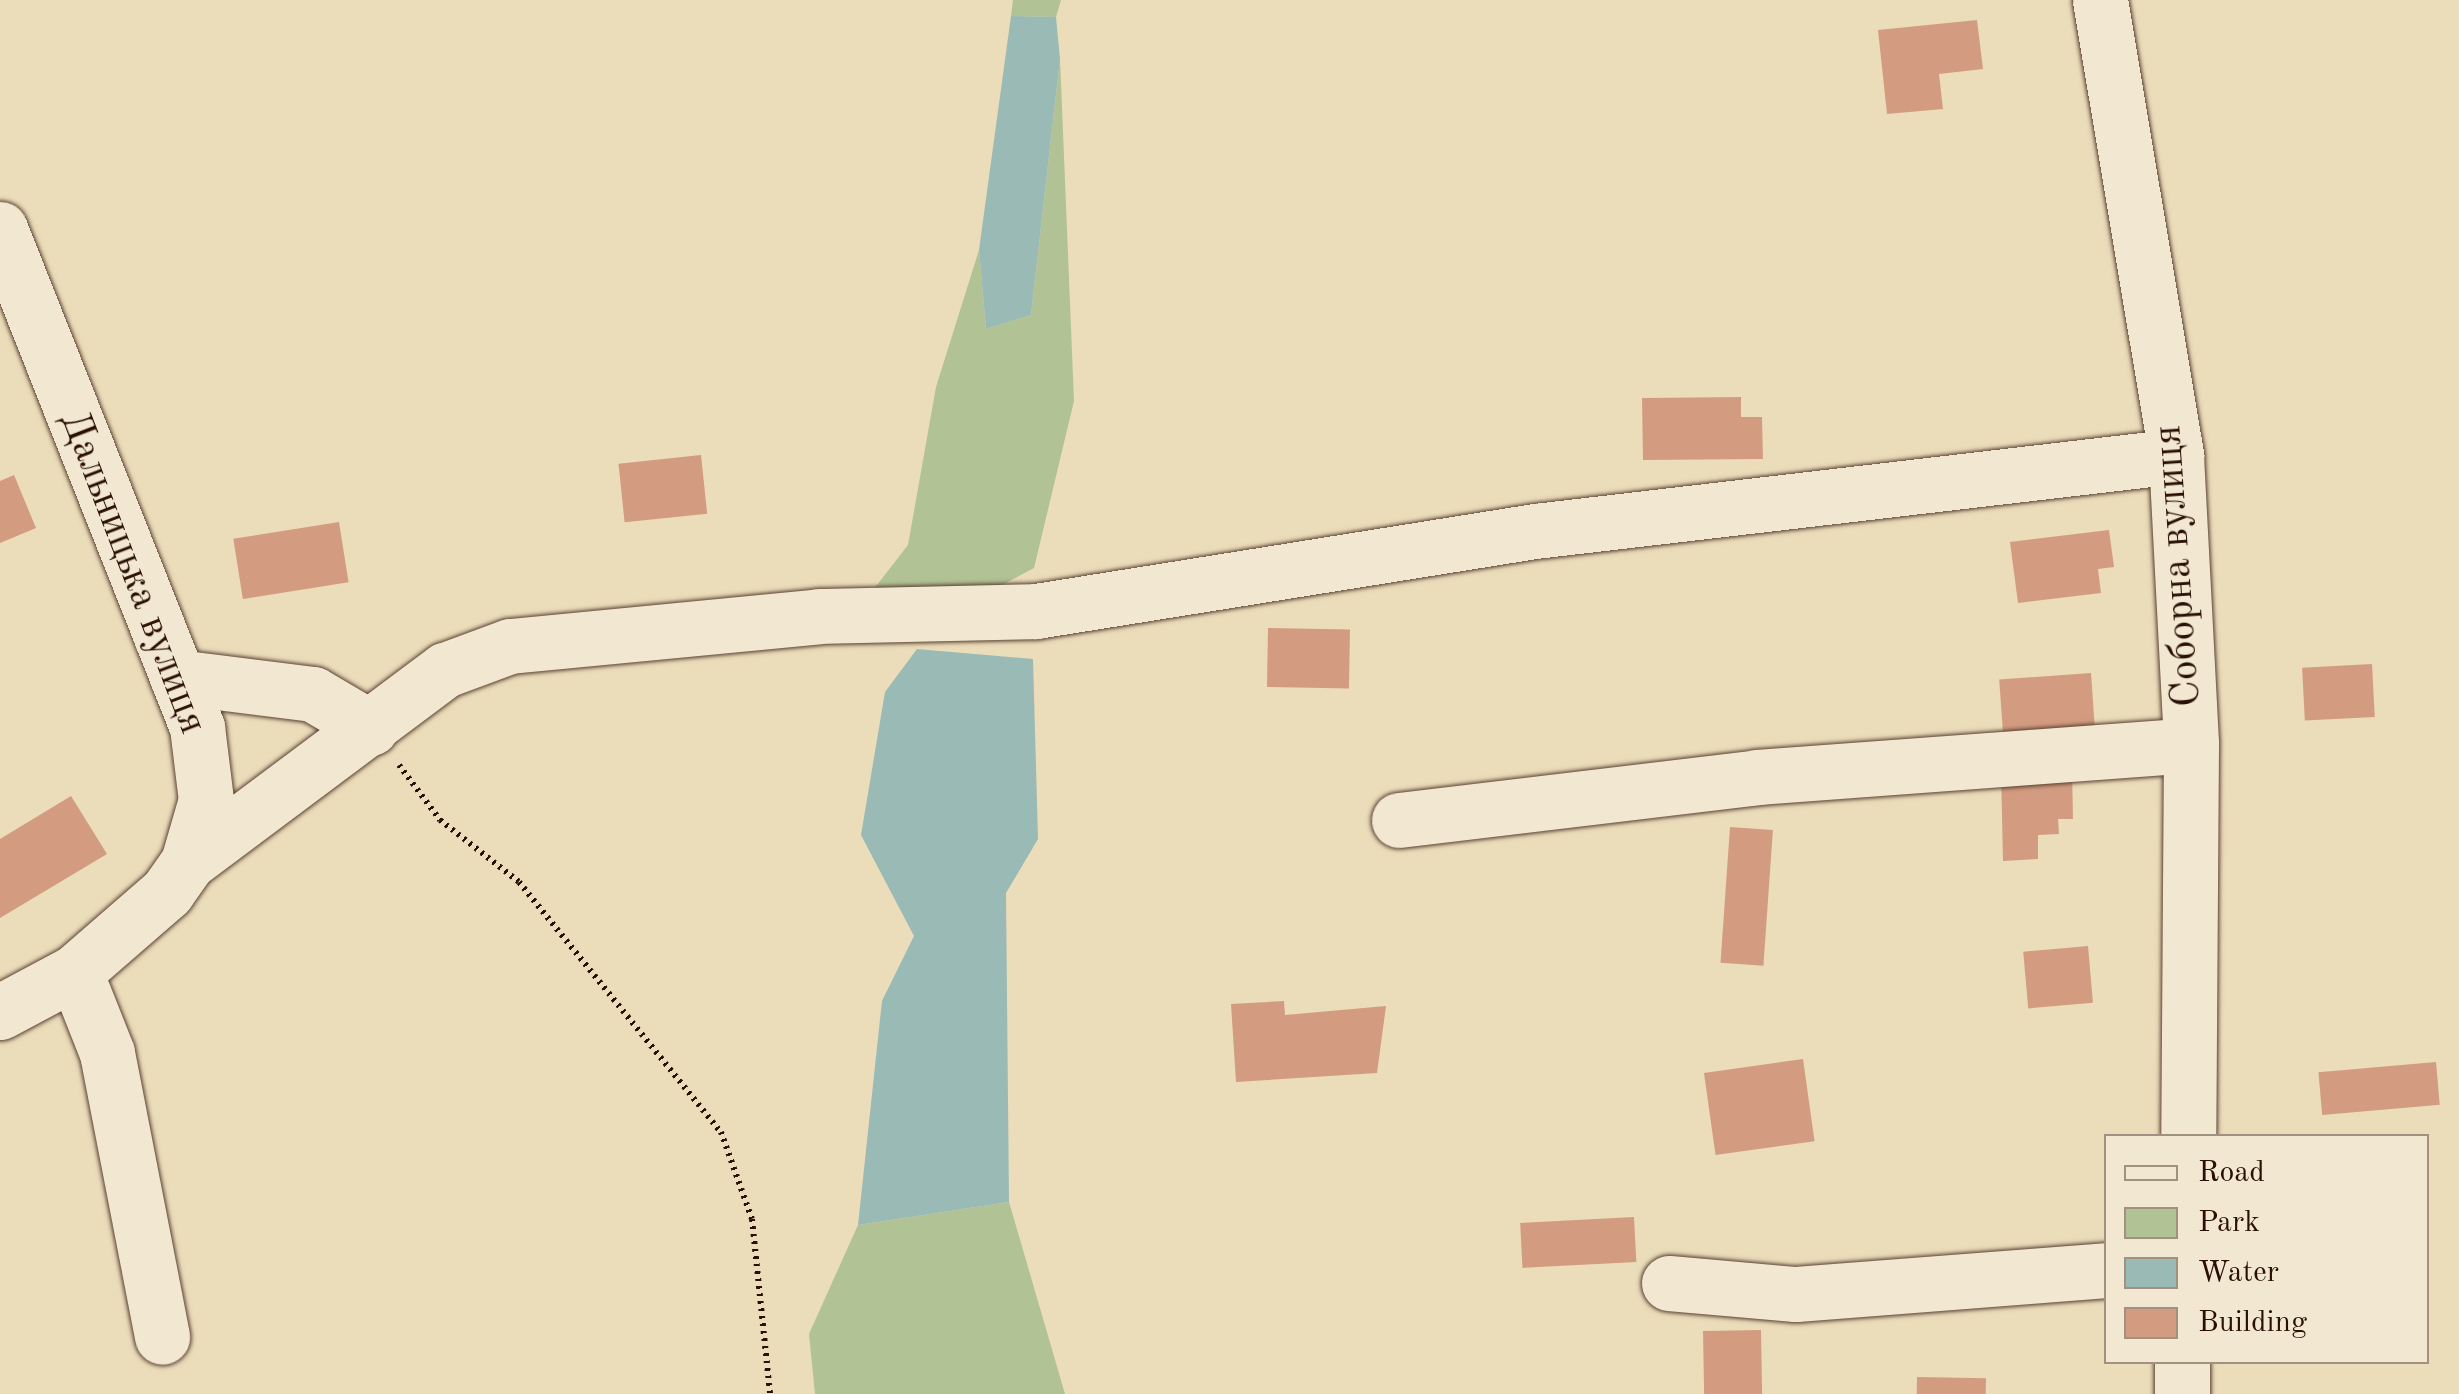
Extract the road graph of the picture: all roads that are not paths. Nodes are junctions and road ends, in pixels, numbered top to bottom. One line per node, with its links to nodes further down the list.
1 (2100, 0): 3 (street, Соборна вулиця)
2 (0, 229): 4 (street, Дальницька вулиця)
3 (2176, 456): 5 (street); 6 (street, Соборна вулиця)
4 (177, 677): 5 (street); 8 (street, Дальницька вулиця)
5 (371, 728): 8 (street)
6 (2190, 745): 7 (street); 11 (street, Соборна вулиця)
7 (1399, 820)
8 (188, 862): 9 (street, Дальницька вулиця)
9 (74, 972): 10 (street, Дальницька вулиця); 14 (street)
10 (0, 1012)
11 (2188, 1134)
12 (2104, 1270): 13 (street)
13 (1670, 1283)
14 (162, 1337)
15 (2182, 1364): 16 (street)
16 (2182, 1394)

